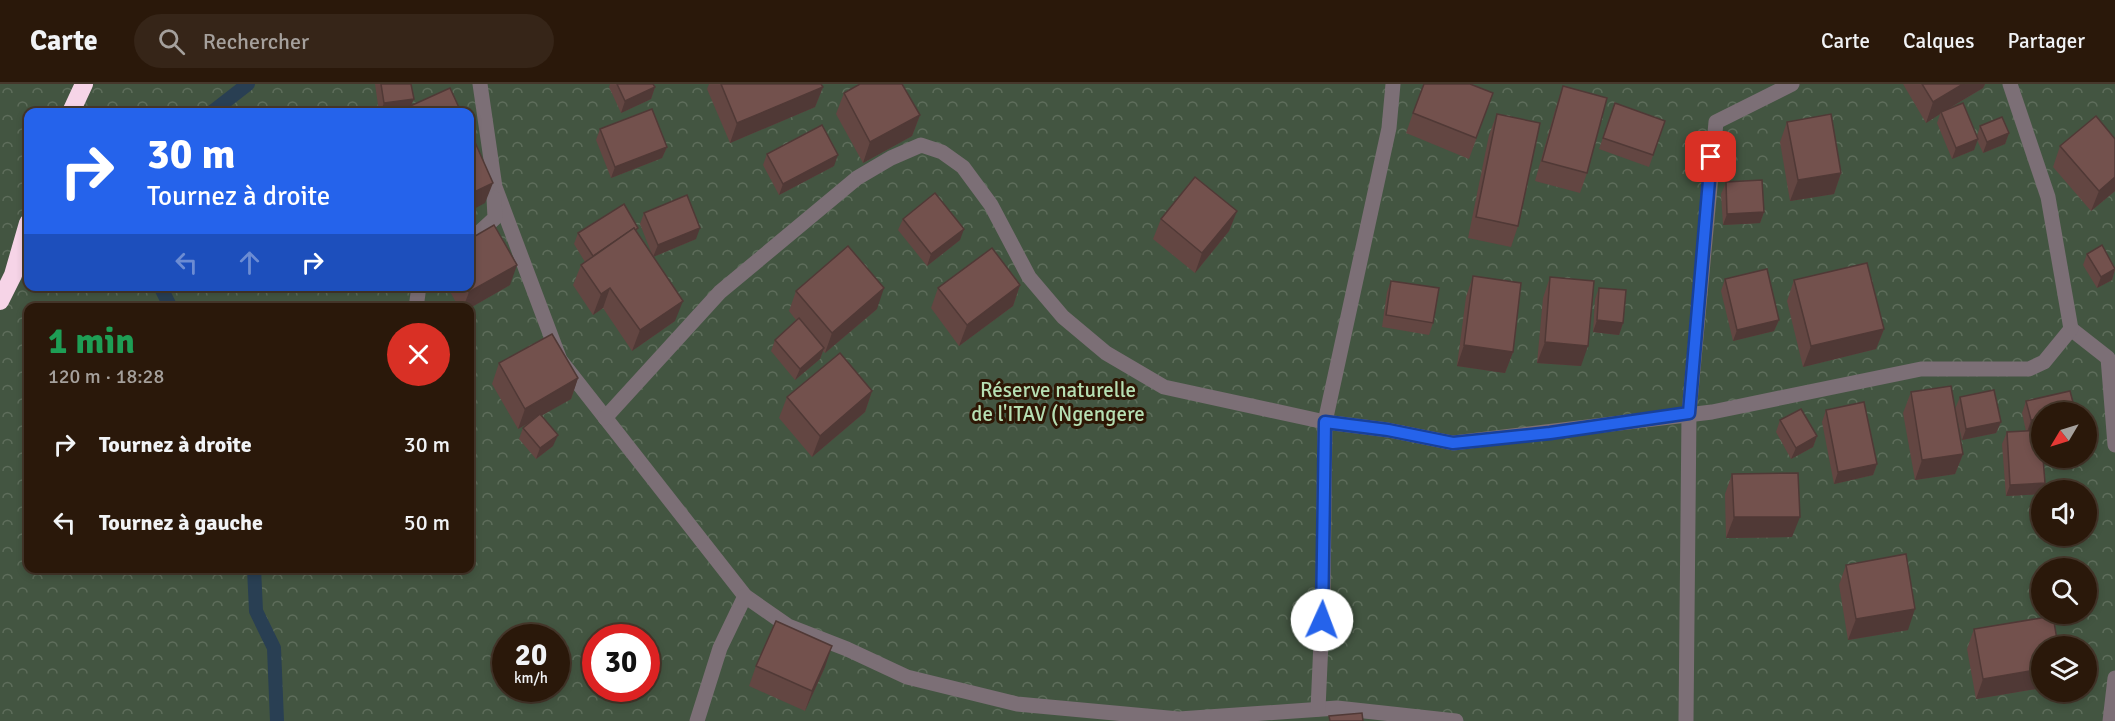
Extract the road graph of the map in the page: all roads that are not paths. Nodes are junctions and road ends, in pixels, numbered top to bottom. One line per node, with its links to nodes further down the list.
1 (480, 84): 13 (street)
2 (488, 84): 9 (street)
3 (1393, 84): 14 (street)
4 (1792, 84): 12 (street)
5 (2010, 84): 11 (street)
6 (82, 86): 7 (highway)
7 (72, 108)
8 (24, 237): 10 (highway)
9 (474, 237)
10 (0, 301)
11 (2071, 329): 12 (street); 15 (street)
12 (1689, 413): 14 (street); 21 (street)
13 (605, 418): 14 (street); 16 (street)
14 (1325, 422): 18 (street)
15 (2115, 445)
16 (745, 596): 18 (street); 19 (street)
17 (2115, 678): 22 (street)
18 (1318, 709): 20 (street)
19 (697, 721)
20 (1456, 721)
21 (1686, 721)
22 (2110, 721)

